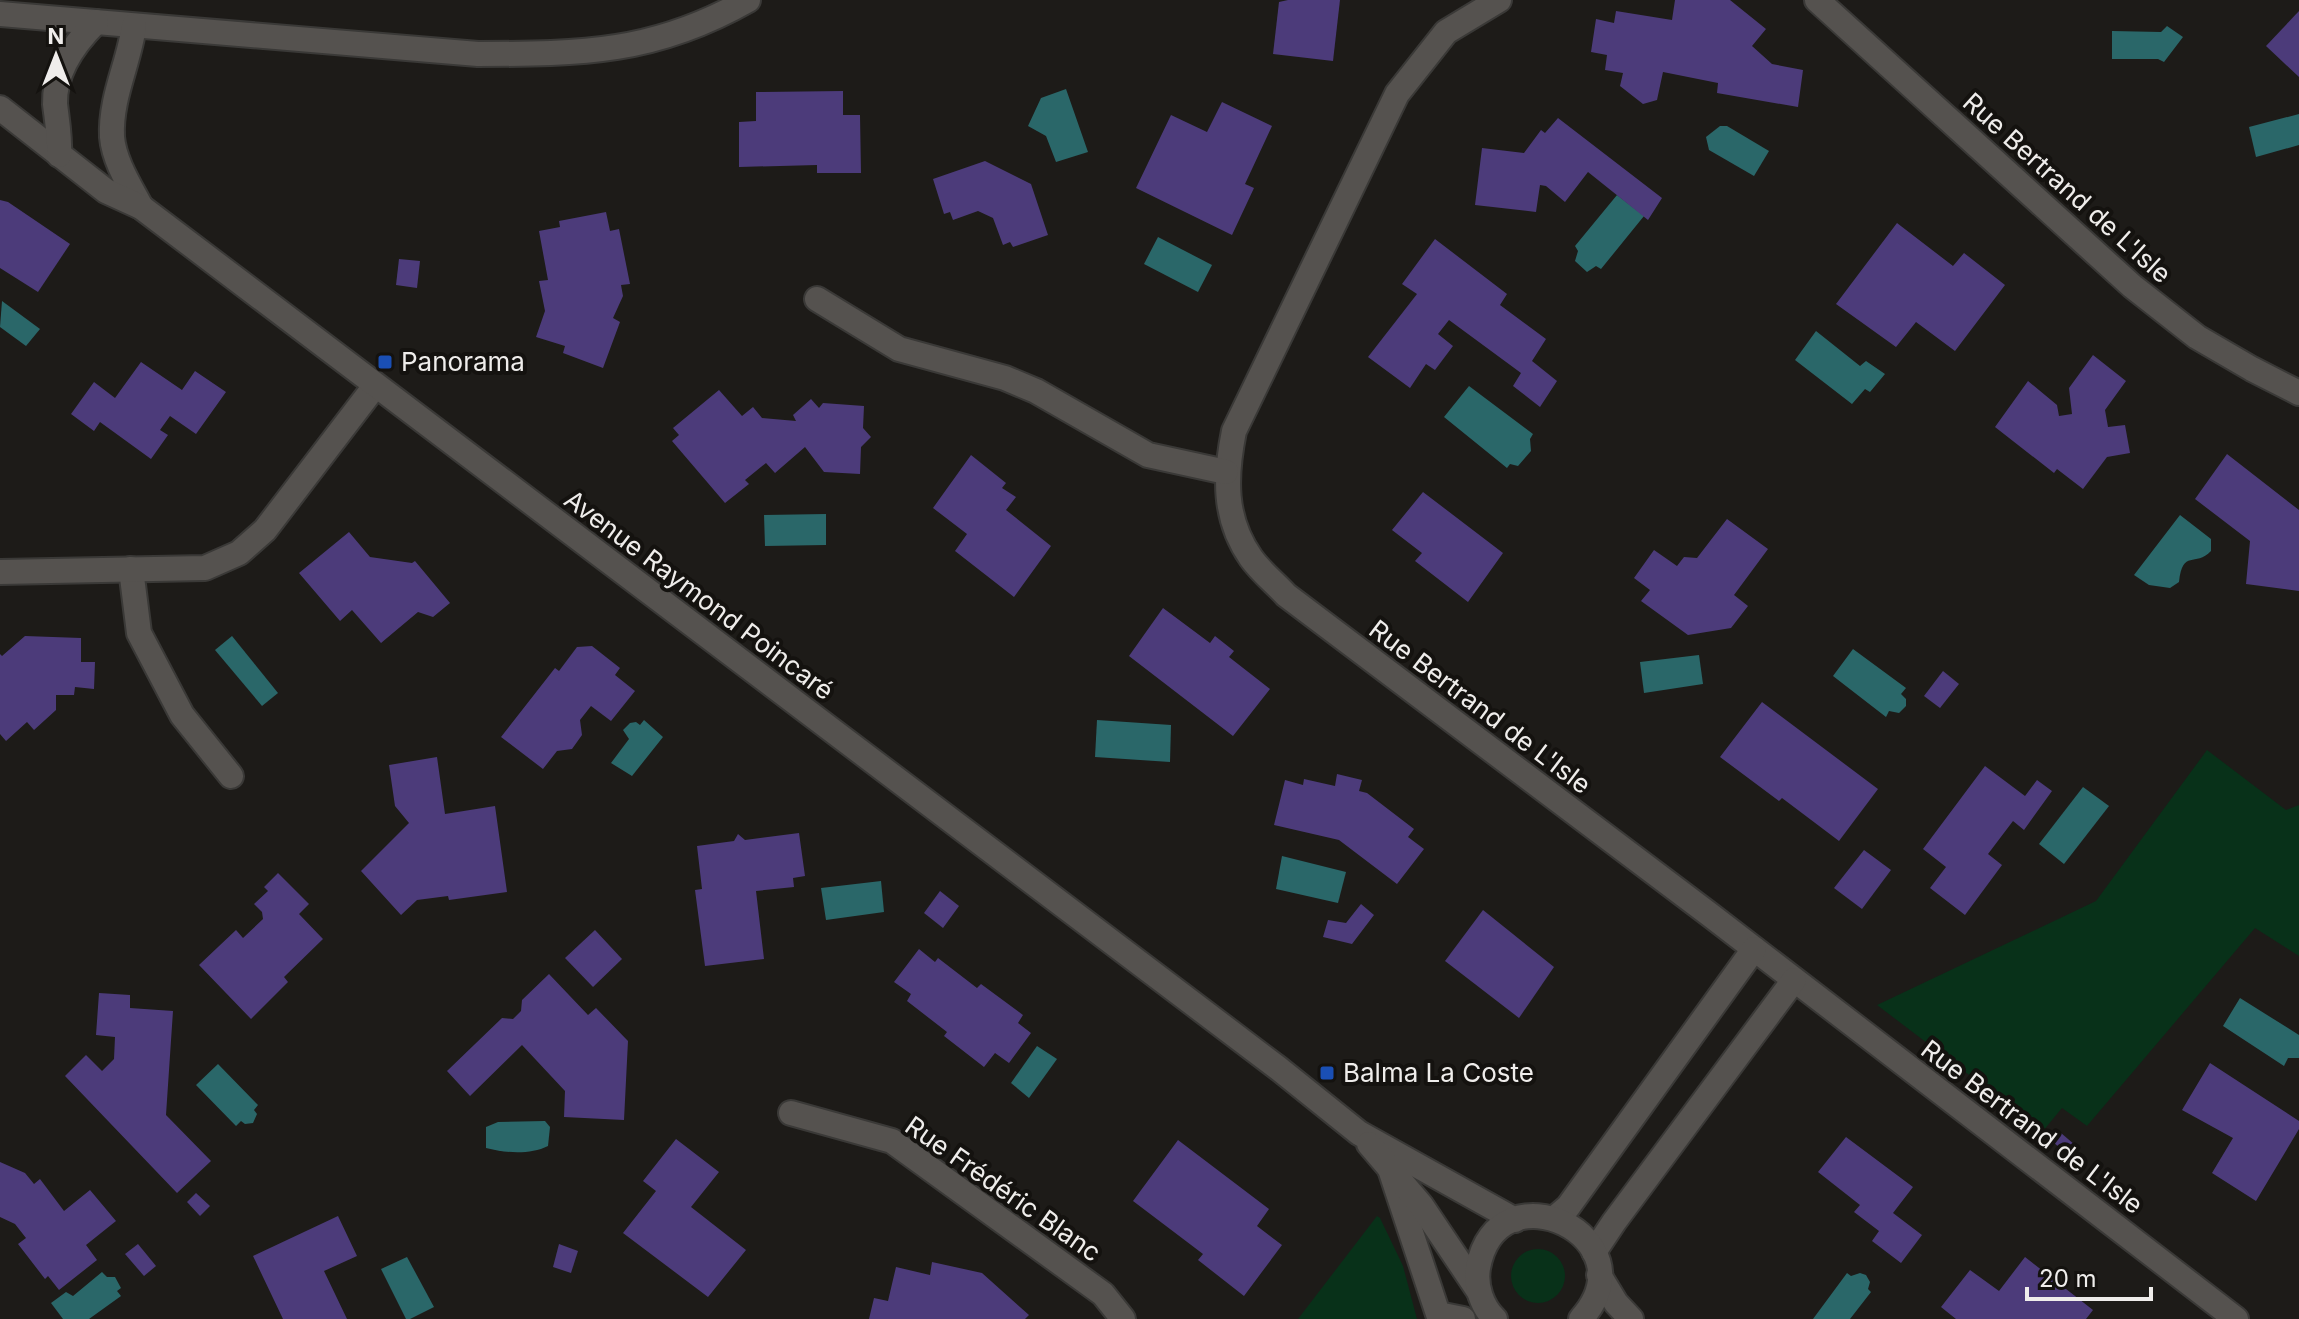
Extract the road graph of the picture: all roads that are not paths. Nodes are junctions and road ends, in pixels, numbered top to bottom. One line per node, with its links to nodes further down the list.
1 (748, 0): 6 (street)
2 (1499, 0): 13 (street, Rue Bertrand de L'Isle)
3 (1817, 0): 12 (street, Rue Bertrand de L'Isle)
4 (0, 14): 5 (street)
5 (96, 22): 6 (street); 8 (street)
6 (134, 26): 9 (street)
7 (0, 108): 8 (street, Avenue Raymond Poincaré)
8 (59, 155): 9 (street, Avenue Raymond Poincaré)
9 (141, 207): 11 (street, Avenue Raymond Poincaré)
10 (817, 299): 13 (street)
11 (375, 386): 14 (street); 20 (street, Avenue Raymond Poincaré)
12 (2299, 393)
13 (1226, 472): 17 (street, Rue Bertrand de L'Isle)
14 (131, 569): 15 (street); 16 (street)
15 (0, 572)
16 (231, 776)
17 (1754, 949): 18 (street, Rue Bertrand de L'Isle); 22 (street)
18 (1794, 980): 24 (street); 30 (street, Rue Bertrand de L'Isle)
19 (791, 1113): 26 (street, Rue Frédéric Blanc)
20 (1359, 1133): 21 (street, Avenue Raymond Poincaré); 23 (street, Avenue Raymond Poincaré)
21 (1390, 1169): 25 (street, Avenue Raymond Poincaré); 27 (street, Avenue Raymond Poincaré)
22 (1555, 1218): 23 (street); 24 (street)
23 (1515, 1220): 25 (street)
24 (1597, 1264): 28 (street); 29 (street)
25 (1483, 1307)
26 (1123, 1319)
27 (1463, 1319)
28 (1581, 1319)
29 (1631, 1319)
30 (2236, 1319)

